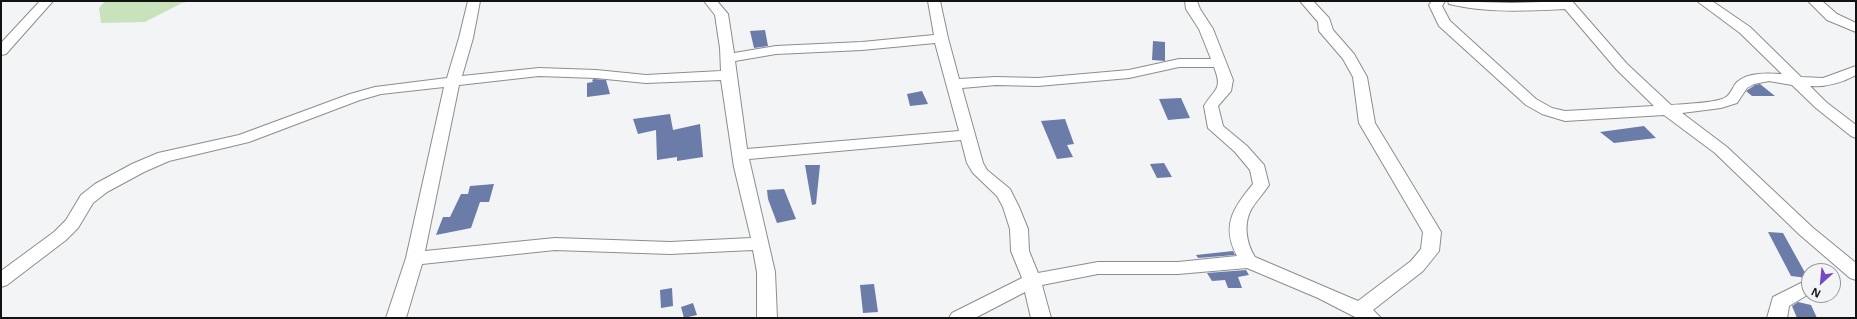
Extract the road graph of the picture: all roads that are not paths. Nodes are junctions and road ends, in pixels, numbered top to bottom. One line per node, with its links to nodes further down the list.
1 (48, 1): 14 (street)
2 (474, 1): 19 (street)
3 (710, 1): 15 (street)
4 (934, 1): 13 (street)
5 (1191, 1): 16 (street)
6 (1306, 1): 33 (street)
7 (1439, 1): 22 (street)
8 (1454, 1): 11 (street)
9 (1703, 1): 20 (street)
10 (1814, 1): 12 (street)
11 (1567, 3): 22 (street)
12 (1856, 28)
13 (941, 38): 15 (street); 21 (street)
14 (1, 51)
15 (727, 58): 18 (street)
16 (1219, 63): 21 (street); 28 (street)
17 (1856, 70): 20 (street)
18 (728, 75): 19 (street); 25 (street)
19 (453, 81): 27 (street); 30 (street)
20 (1798, 81): 22 (street); 23 (street)
21 (953, 84): 24 (street)
22 (1667, 110): 29 (street)
23 (1856, 133)
24 (967, 135): 25 (street); 31 (street)
25 (740, 155): 26 (street)
26 (761, 244): 27 (street); 35 (street)
27 (415, 258): 34 (street)
28 (1249, 261): 31 (street); 33 (street)
29 (1845, 270)
30 (1, 280)
31 (1032, 282): 36 (street); 37 (street)
32 (1801, 290): 38 (street)
33 (1365, 314)
34 (396, 318)
35 (767, 318)
36 (959, 318)
37 (1041, 318)
38 (1777, 318)

